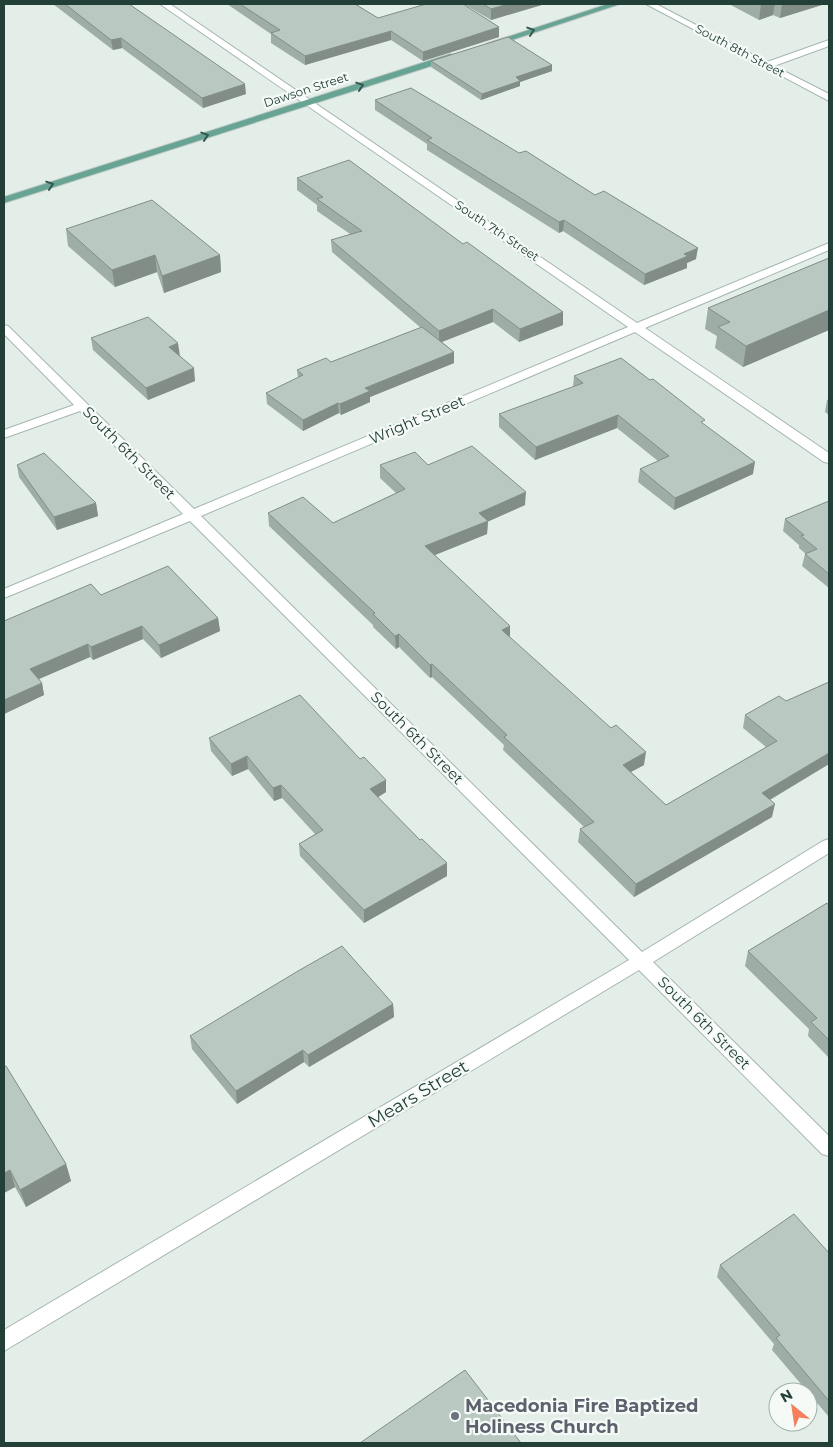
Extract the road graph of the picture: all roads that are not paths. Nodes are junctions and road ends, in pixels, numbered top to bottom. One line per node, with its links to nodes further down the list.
1 (164, 4): 9 (street, South 7th Street)
2 (616, 4): 5 (main road, one-way to 2)
3 (650, 4): 7 (street, South 8th Street)
4 (829, 43): 7 (street)
5 (485, 46)
6 (457, 55): 9 (main road, Dawson Street, one-way to 6)
7 (767, 65): 8 (street, South 8th Street)
8 (829, 98)
9 (308, 102): 10 (main road, Dawson Street, one-way to 9); 14 (street, South 7th Street)
10 (4, 200)
11 (823, 249): 12 (street); 14 (street, Wright Street)
12 (829, 258)
13 (4, 328): 15 (street, South 6th Street)
14 (637, 328): 17 (street, South 7th Street); 18 (street, Wright Street)
15 (82, 406): 16 (street); 18 (street, South 6th Street)
16 (4, 434)
17 (829, 459)
18 (192, 515): 19 (street, Wright Street); 21 (street, South 6th Street)
19 (4, 594)
20 (829, 845): 21 (street, Mears Street)
21 (641, 961): 22 (street, South 6th Street); 23 (street, Mears Street)
22 (829, 1148)
23 (4, 1341)

